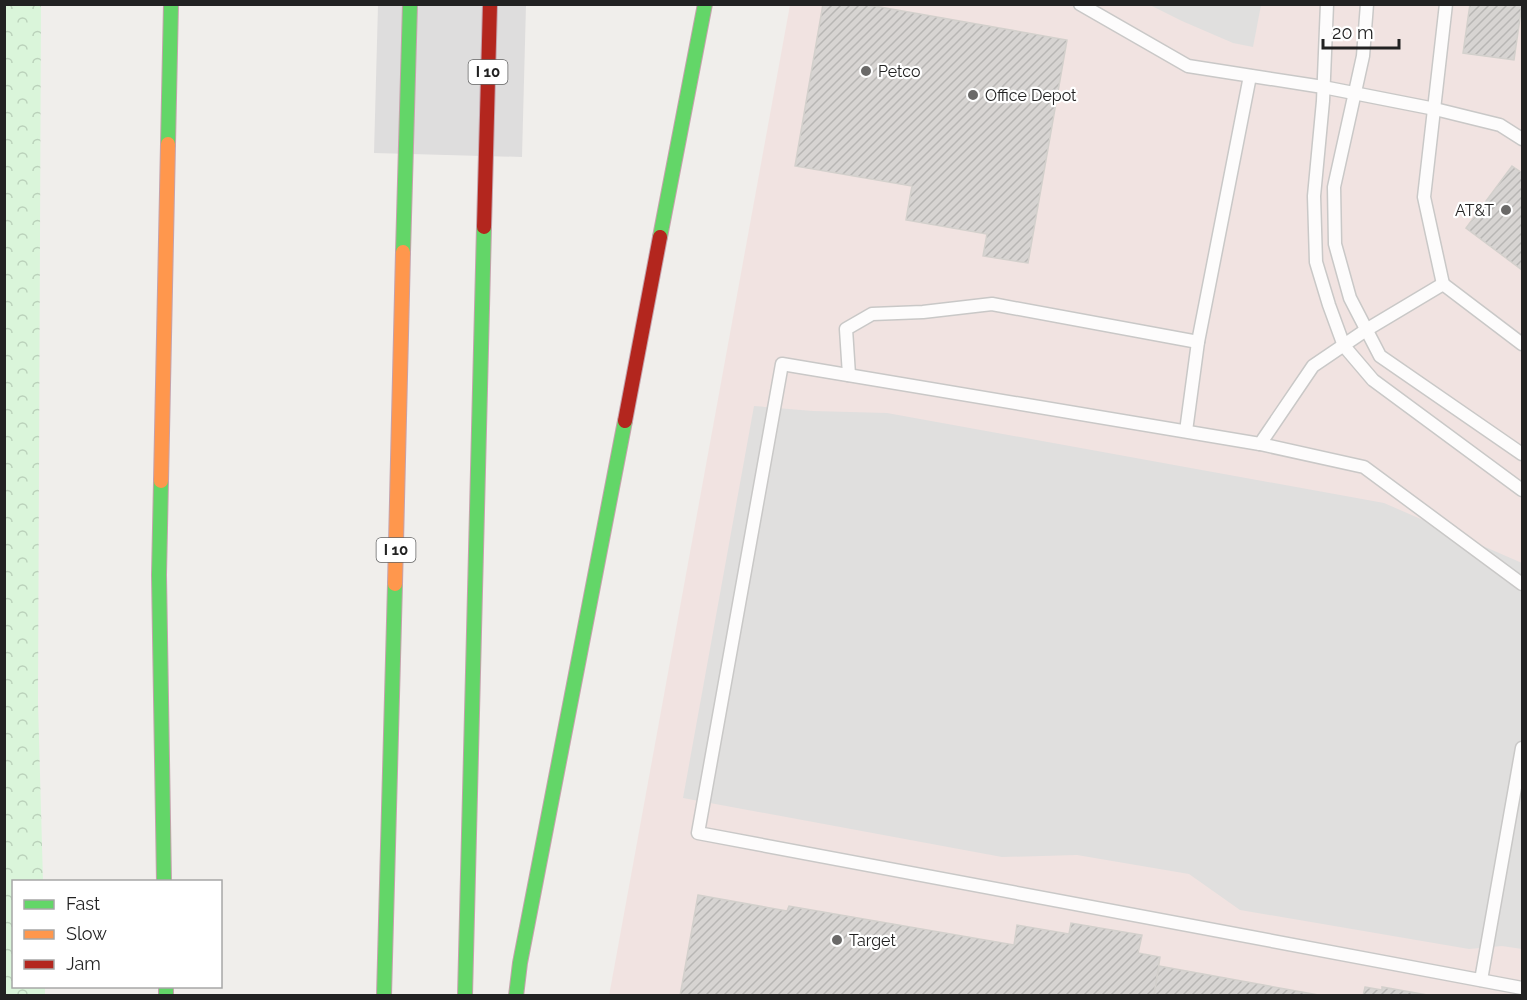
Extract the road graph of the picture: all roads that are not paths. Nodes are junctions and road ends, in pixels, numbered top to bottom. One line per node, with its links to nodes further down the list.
1 (171, 4): 26 (highway)
2 (410, 4): 29 (highway, I 10)
3 (490, 4): 30 (highway, I 10)
4 (705, 4): 31 (highway)
5 (1080, 4): 9 (lane)
6 (1327, 4): 10 (lane)
7 (1367, 4): 11 (lane)
8 (1446, 4): 12 (lane)
9 (1250, 76): 10 (lane); 16 (lane)
10 (1323, 87): 11 (lane); 18 (lane)
11 (1354, 93): 12 (lane); 15 (lane)
12 (1435, 109): 13 (lane); 14 (lane)
13 (1522, 139)
14 (1443, 284): 15 (lane); 17 (lane)
15 (1366, 330): 18 (lane); 22 (lane)
16 (1198, 342): 19 (lane); 20 (lane)
17 (1522, 344)
18 (1344, 346): 21 (lane); 23 (lane)
19 (849, 375): 20 (lane); 27 (lane)
20 (1186, 432): 21 (lane)
21 (1260, 444): 24 (lane)
22 (1522, 454)
23 (1522, 490)
24 (1522, 584)
25 (1522, 748): 27 (lane)
26 (164, 880)
27 (1481, 980): 28 (lane)
28 (1522, 988)
29 (384, 996)
30 (465, 996)
31 (516, 996)

